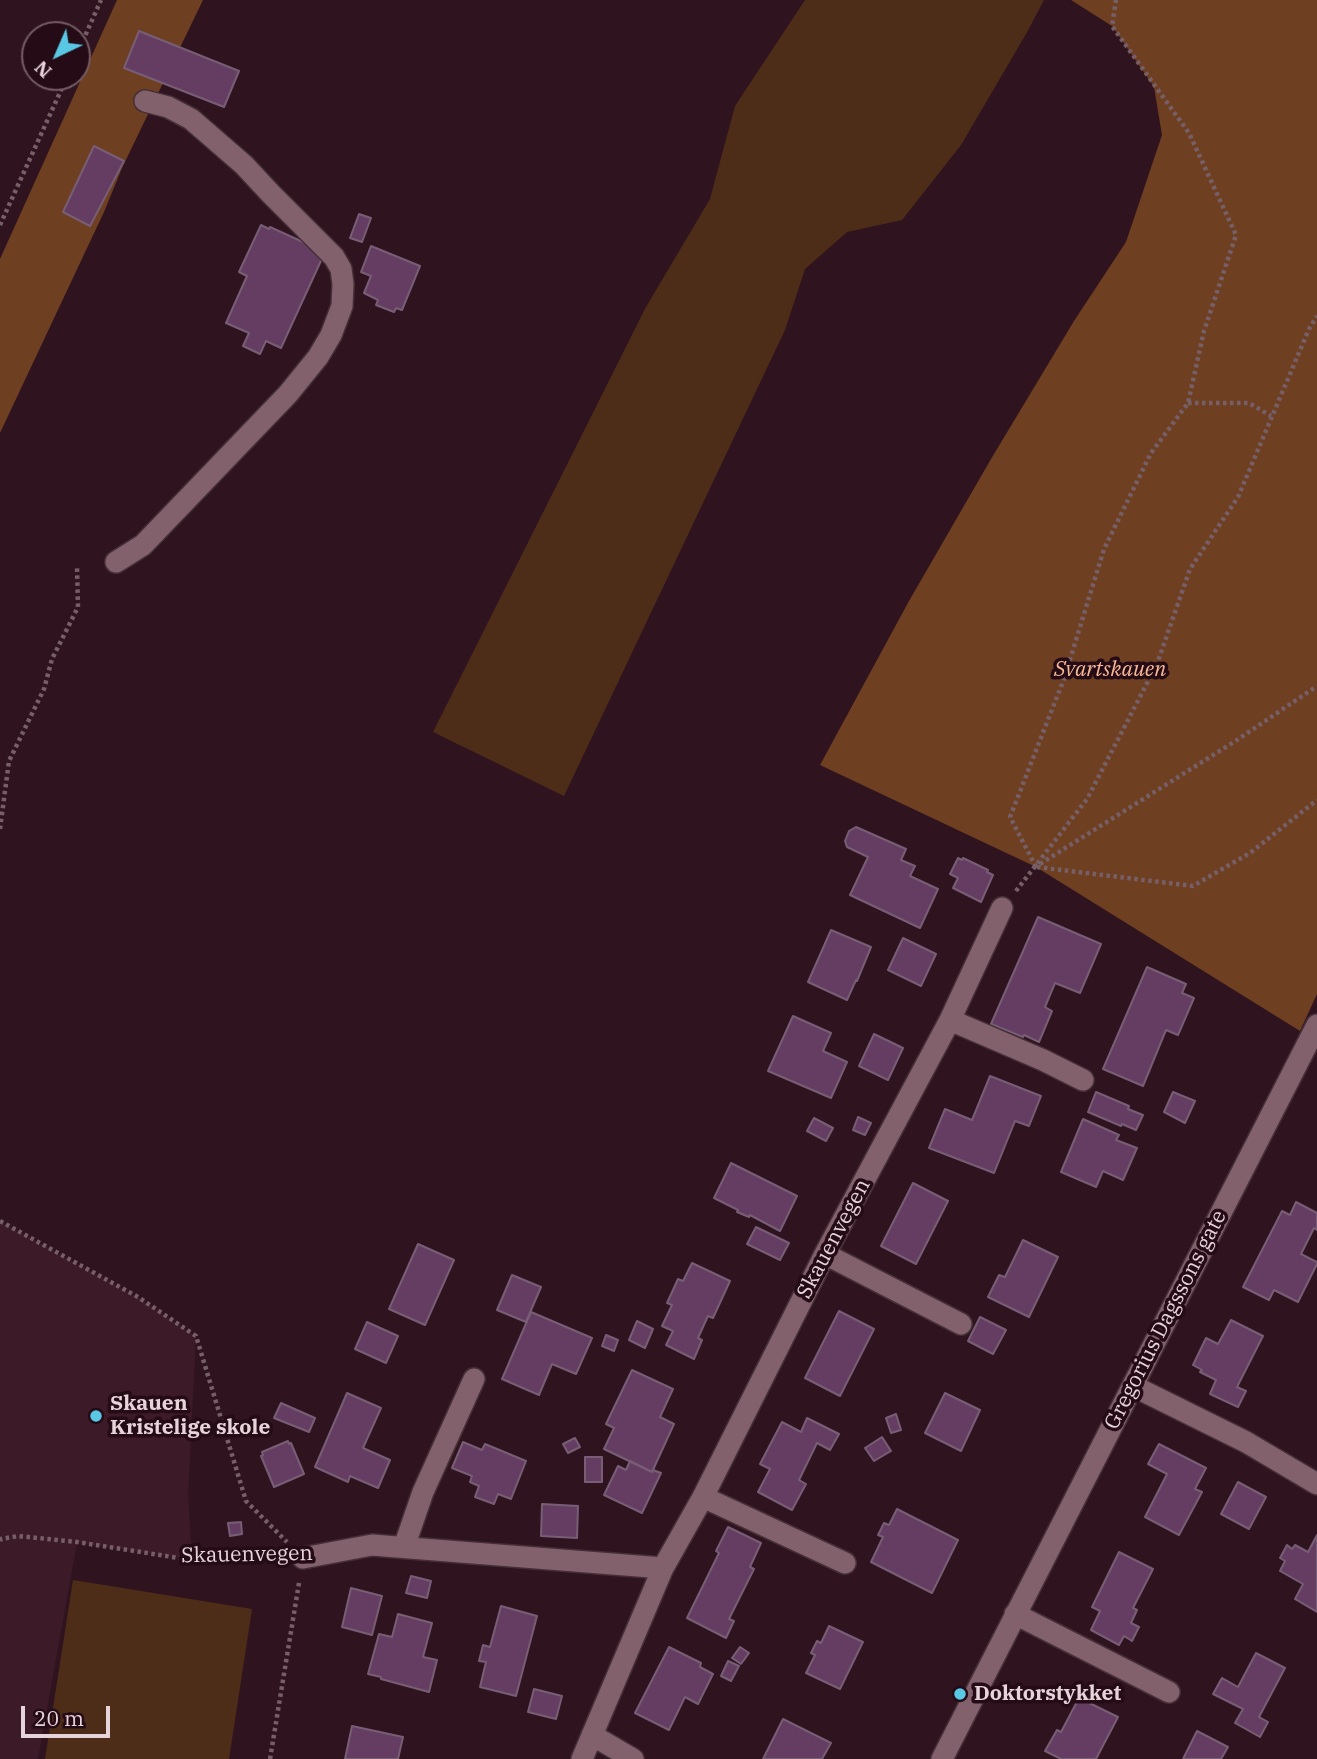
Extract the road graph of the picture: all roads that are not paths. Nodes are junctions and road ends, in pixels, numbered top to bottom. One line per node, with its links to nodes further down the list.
1 (145, 100): 2 (street)
2 (116, 562)
3 (1002, 908): 4 (street, Skauenvegen)
4 (950, 1020): 6 (street); 7 (street, Skauenvegen)
5 (1317, 1026): 10 (street, Gregorius Dagssons gate)
6 (1083, 1080)
7 (825, 1254): 8 (street); 12 (street, Skauenvegen)
8 (961, 1324)
9 (474, 1379): 13 (street)
10 (1133, 1386): 11 (street); 17 (street, Gregorius Dagssons gate)
11 (1317, 1484)
12 (703, 1497): 15 (street); 16 (street, Skauenvegen)
13 (404, 1547): 14 (street, Skauenvegen); 16 (street, Skauenvegen)
14 (303, 1558)
15 (845, 1563)
16 (663, 1568): 19 (street, Skauenvegen)
17 (1015, 1614): 18 (street); 22 (street, Gregorius Dagssons gate)
18 (1169, 1692)
19 (592, 1735): 20 (street, Skauenvegen); 21 (street)
20 (582, 1759)
21 (633, 1759)
22 (942, 1759)

